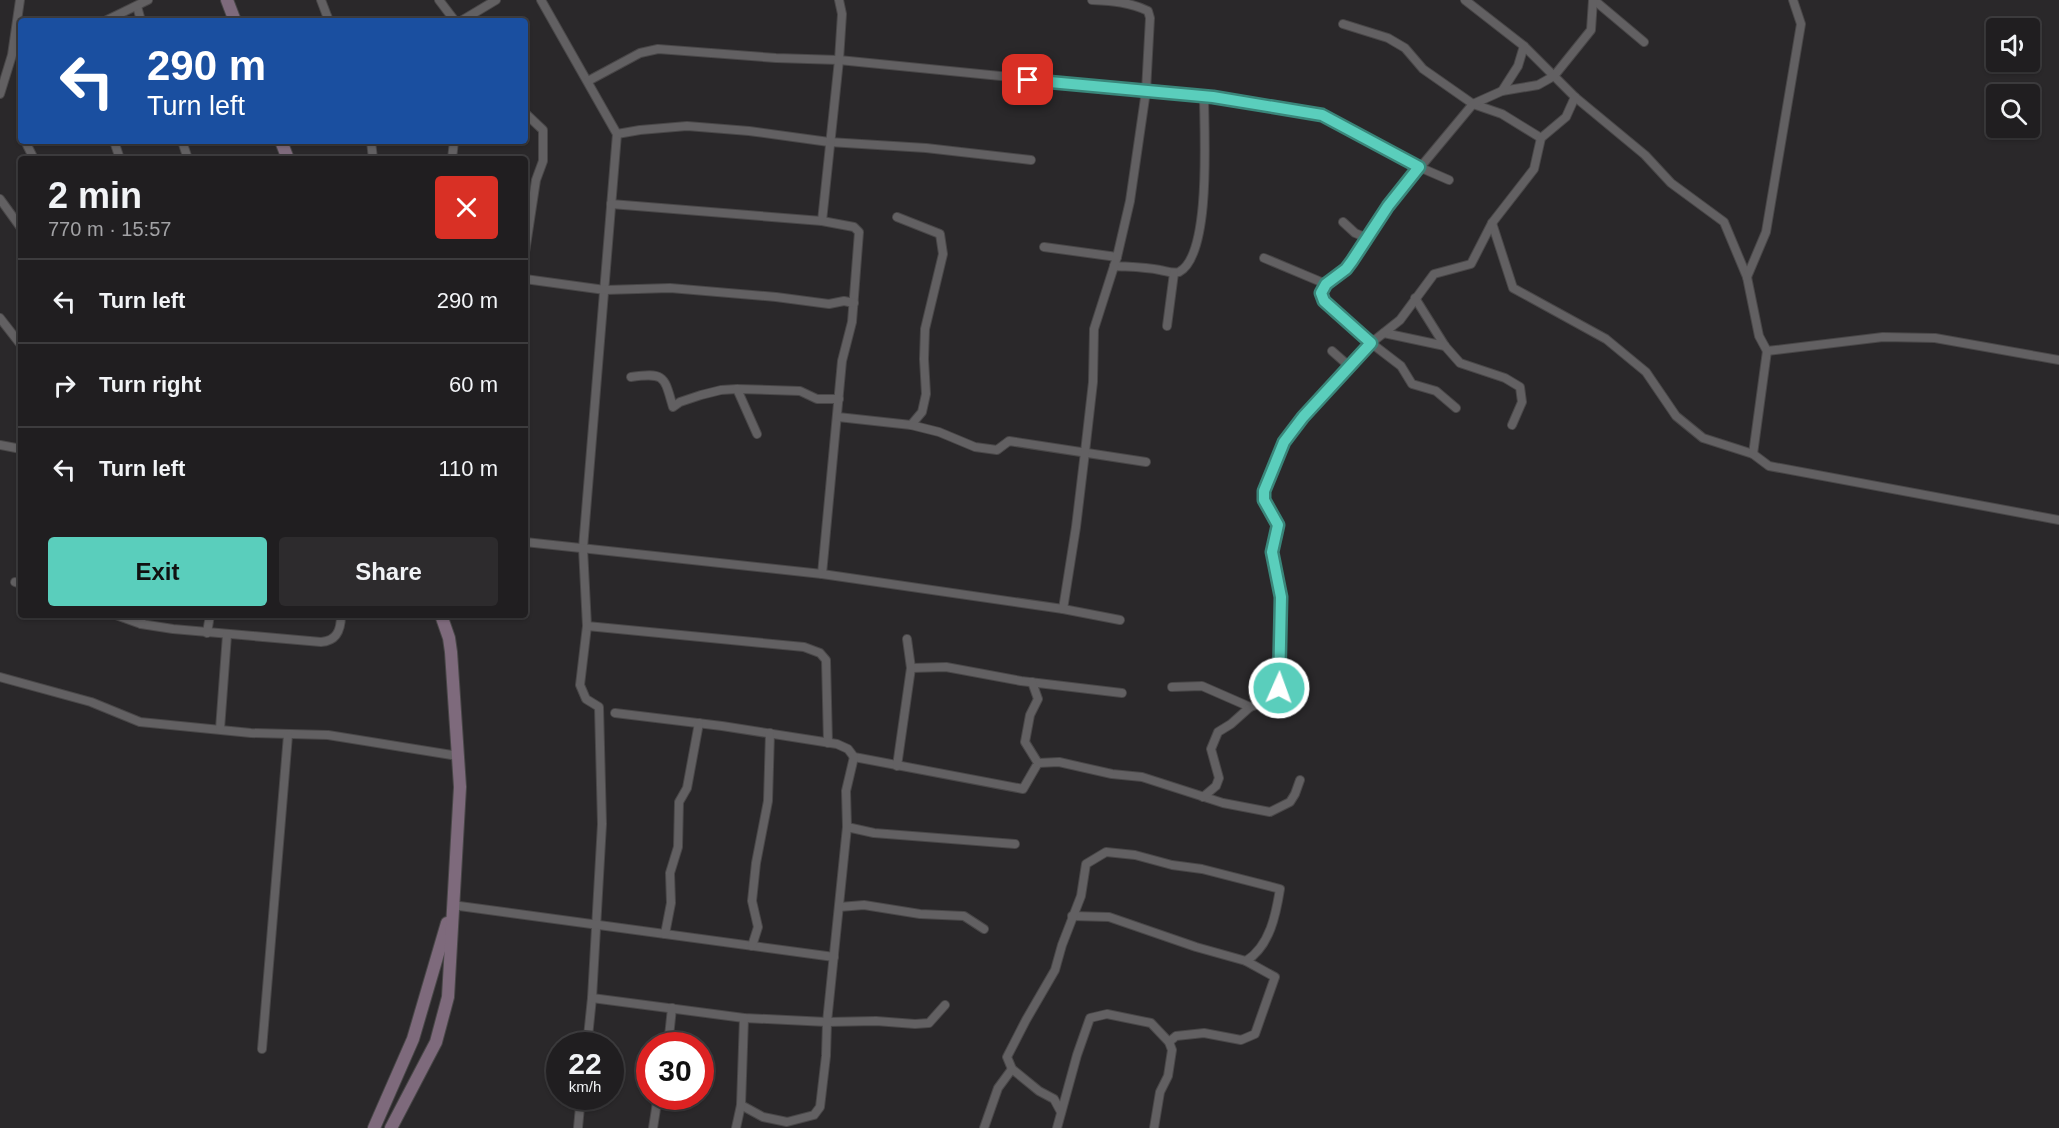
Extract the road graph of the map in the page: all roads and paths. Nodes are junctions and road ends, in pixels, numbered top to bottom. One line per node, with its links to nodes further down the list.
1 (20, 0): 29 (street)
2 (148, 0): 14 (street)
3 (227, 0): 17 (street)
4 (321, 0): 18 (street)
5 (439, 0): 19 (street)
6 (496, 0): 20 (street)
7 (541, 0): 26 (street)
8 (838, 0): 24 (street)
9 (1092, 0): 13 (street)
10 (1465, 0): 23 (street)
11 (1593, 0): 22 (street); 25 (street)
12 (1792, 0): 55 (street)
13 (1122, 1): 27 (street)
14 (137, 6): 15 (street); 16 (street)
15 (111, 18)
16 (140, 18)
17 (234, 18)
18 (328, 18)
19 (453, 18)
20 (466, 18)
21 (1343, 24): 32 (street)
22 (1644, 42)
23 (1524, 46): 25 (street); 28 (street)
24 (839, 60): 26 (street); 27 (street); 36 (street)
25 (1554, 76): 28 (street); 31 (street)
26 (588, 81): 34 (street)
27 (1146, 91): 30 (street); 53 (street)
28 (1502, 91): 32 (street)
29 (0, 94)
30 (1204, 96): 40 (street); 54 (street)
31 (1575, 97): 35 (street); 55 (street)
32 (1473, 104): 35 (street); 40 (street)
33 (528, 116): 49 (street)
34 (617, 134): 36 (street); 43 (street)
35 (1541, 138): 47 (street)
36 (829, 142): 39 (street); 45 (street)
37 (27, 145): 38 (street)
38 (32, 156)
39 (1031, 160)
40 (1419, 167): 41 (street); 50 (street)
41 (1449, 180)
42 (0, 200): 48 (street)
43 (611, 204): 45 (street); 58 (street)
44 (897, 217): 76 (street)
45 (822, 221): 60 (street)
46 (1343, 222): 50 (street)
47 (1492, 223): 59 (street); 82 (street)
48 (18, 224)
49 (528, 232)
50 (1367, 238): 57 (street)
51 (1044, 247): 53 (street)
52 (1264, 258): 57 (street)
53 (1115, 261): 54 (street); 81 (street)
54 (1174, 273): 62 (street)
55 (1747, 277): 68 (street)
56 (528, 279): 58 (street)
57 (1326, 284): 65 (street)
58 (605, 290): 60 (street); 86 (street)
59 (1415, 298): 63 (street); 66 (street)
60 (854, 303): 73 (street)
61 (0, 318): 64 (street)
62 (1167, 326)
63 (1384, 333): 65 (street); 66 (street)
64 (18, 341)
65 (1371, 343): 70 (street); 74 (street)
66 (1445, 346): 77 (street)
67 (1332, 351): 70 (street)
68 (1767, 351): 69 (street); 82 (street)
69 (2059, 360)
70 (1349, 366): 103 (street)
71 (632, 377): 72 (street)
72 (737, 389): 73 (street); 78 (street)
73 (839, 399): 75 (street)
74 (1456, 408)
75 (838, 417): 76 (street); 87 (street)
76 (911, 425): 81 (street)
77 (1512, 425)
78 (757, 434)
79 (0, 445): 80 (street)
80 (18, 448)
81 (1085, 452): 83 (street); 88 (street)
82 (1753, 454): 84 (street)
83 (1146, 462)
84 (2059, 520)
85 (528, 542): 86 (street)
86 (583, 548): 87 (street); 94 (street)
87 (822, 574): 88 (street)
88 (1063, 609): 93 (street)
89 (210, 618): 95 (street)
90 (340, 618): 96 (street)
91 (442, 618): 110 (street)
92 (142, 620): 95 (street)
93 (1120, 620)
94 (587, 626): 109 (street); 121 (street)
95 (207, 633): 96 (street)
96 (227, 634): 106 (street)
97 (907, 639): 98 (street)
98 (911, 668): 100 (street); 113 (street)
99 (0, 677): 106 (street)
100 (1032, 682): 102 (street); 112 (street)
101 (1172, 687): 103 (street)
102 (1122, 693)
103 (1250, 707): 115 (street)
104 (615, 713): 105 (street)
105 (699, 723): 107 (street); 123 (street)
106 (220, 729): 108 (street)
107 (770, 734): 109 (street); 124 (street)
108 (288, 735): 110 (street); 137 (street)
109 (828, 743): 111 (street)
110 (458, 756): 118 (street)
111 (854, 757): 113 (street); 116 (street)
112 (1038, 763): 113 (street); 115 (street)
113 (897, 766)
114 (1300, 780): 115 (street)
115 (1203, 797)
116 (847, 827): 117 (street); 119 (street)
117 (1015, 844)
118 (452, 905): 121 (street); 134 (street); 135 (street)
119 (838, 907): 122 (street); 125 (street)
120 (1072, 916): 126 (street); 126 (street); 138 (street)
121 (595, 924): 123 (street); 127 (street)
122 (984, 929)
123 (665, 934): 124 (street)
124 (752, 946): 125 (street)
125 (834, 957): 131 (street)
126 (1246, 961): 136 (street)
127 (592, 998): 129 (street); 132 (street)
128 (945, 1005): 131 (street)
129 (672, 1008): 130 (street); 133 (street)
130 (744, 1018): 131 (street); 139 (street)
131 (826, 1022): 139 (street)
132 (588, 1032)
133 (669, 1032)
134 (413, 1039): 135 (street); 143 (street)
135 (436, 1042): 144 (street)
136 (1169, 1042): 142 (street); 150 (street)
137 (262, 1049)
138 (1012, 1069): 142 (street); 148 (street)
139 (741, 1105): 147 (street)
140 (580, 1110): 145 (street)
141 (655, 1110): 146 (street)
142 (1061, 1112): 149 (street)
143 (374, 1128)
144 (391, 1128)
145 (578, 1128)
146 (652, 1128)
147 (736, 1128)
148 (984, 1128)
149 (1057, 1128)
150 (1154, 1128)

